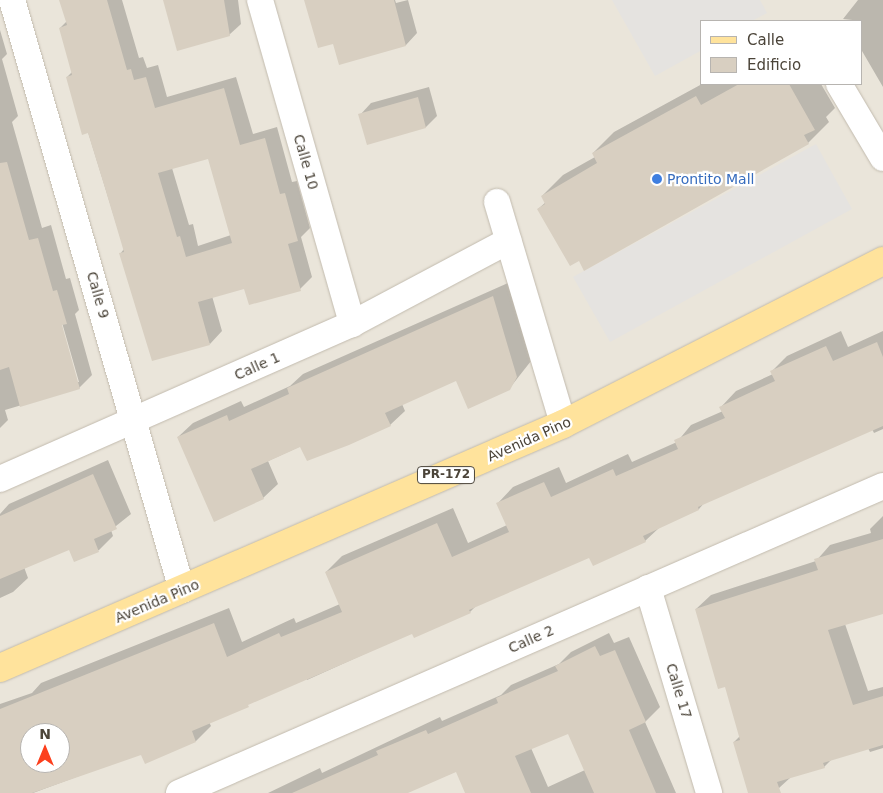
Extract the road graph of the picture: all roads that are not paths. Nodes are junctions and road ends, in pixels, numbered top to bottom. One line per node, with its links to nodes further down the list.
1 (12, 0): 9 (street, Calle 9)
2 (260, 0): 8 (street, Calle 10)
3 (840, 85): 4 (street)
4 (883, 158)
5 (497, 202): 6 (street)
6 (508, 241): 8 (street, Calle 1); 10 (street)
7 (883, 261): 10 (main road, Avenida Pino / PR-172)
8 (352, 324): 9 (street, Calle 1)
9 (134, 420): 11 (street, Calle 1); 14 (street, Calle 9)
10 (563, 424): 14 (main road, Avenida Pino / PR-172)
11 (0, 479)
12 (883, 486): 13 (street, Calle 2)
13 (648, 588): 16 (street, Calle 2); 17 (street, Calle 17)
14 (182, 590): 15 (main road, Avenida Pino / PR-172)
15 (0, 668)
16 (179, 793)
17 (709, 793)

